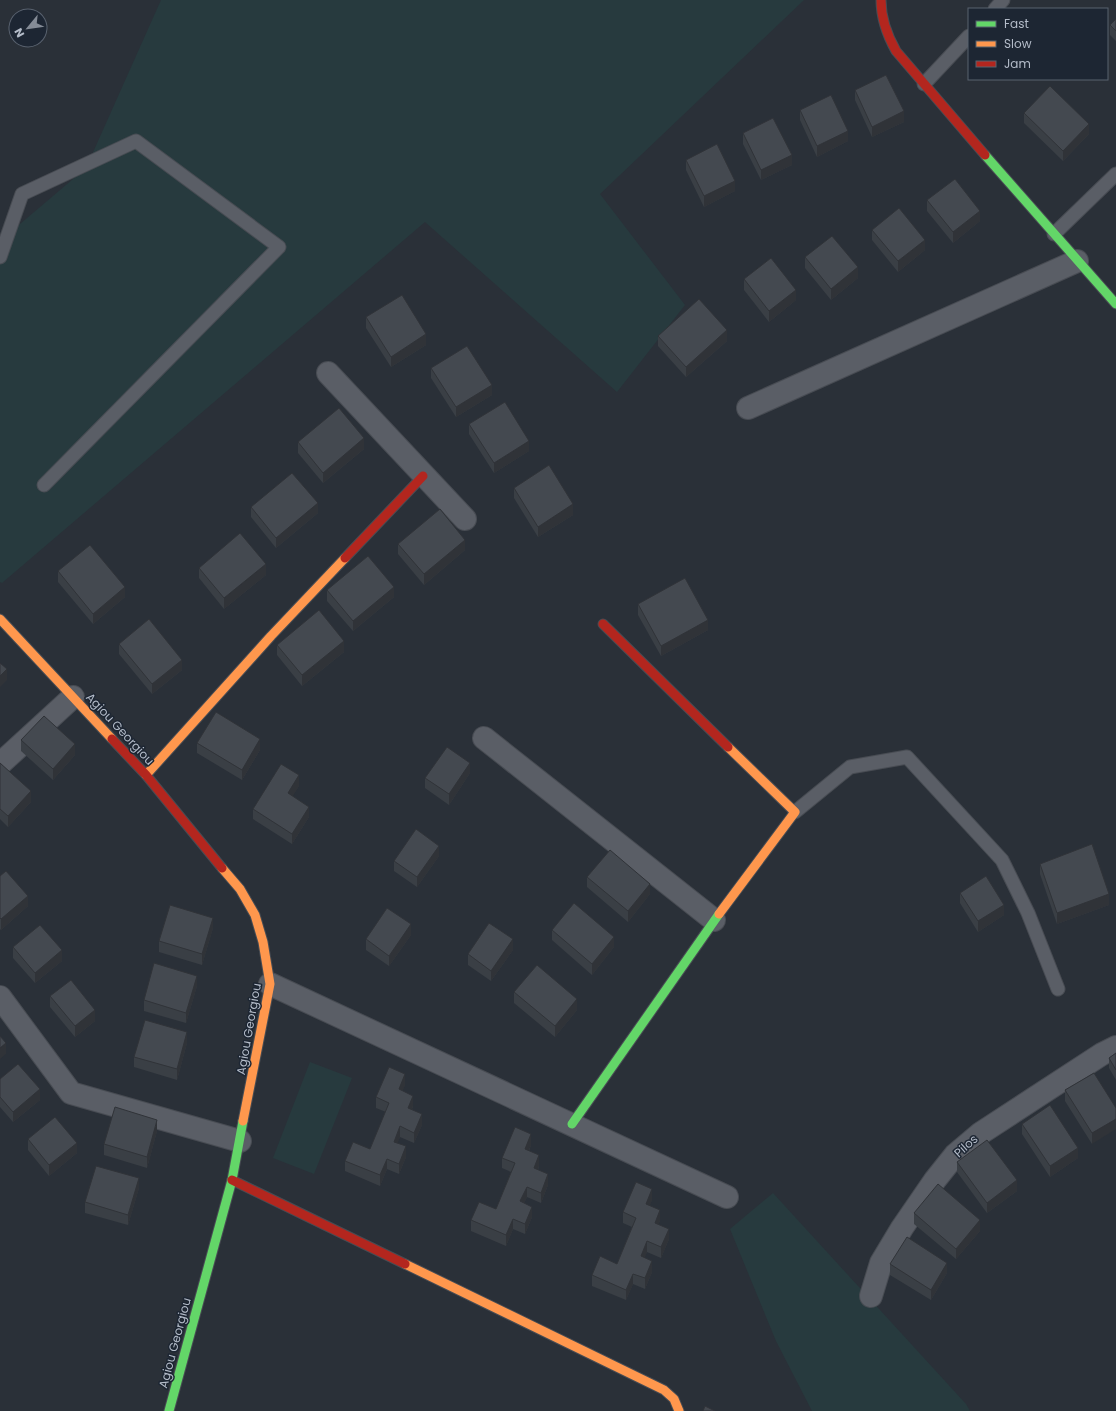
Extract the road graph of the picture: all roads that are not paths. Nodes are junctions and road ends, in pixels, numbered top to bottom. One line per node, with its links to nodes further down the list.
1 (881, 0): 5 (street)
2 (1003, 0): 3 (lane)
3 (996, 8)
4 (968, 37): 5 (lane)
5 (924, 84): 7 (street)
6 (1116, 174): 7 (lane)
7 (1054, 234): 9 (street)
8 (0, 257): 14 (lane)
9 (1076, 261): 10 (street); 12 (street)
10 (1116, 304)
11 (328, 373): 13 (street)
12 (748, 408)
13 (423, 476): 15 (street); 21 (street)
14 (44, 485)
15 (465, 519)
16 (0, 618): 18 (street, Agiou Georgiou)
17 (603, 624): 22 (street)
18 (73, 697): 20 (street); 21 (street, Agiou Georgiou)
19 (484, 738): 23 (street)
20 (0, 764)
21 (146, 775): 24 (street, Agiou Georgiou)
22 (795, 812): 23 (street); 25 (lane)
23 (714, 920): 28 (street)
24 (270, 984): 28 (street); 29 (street, Agiou Georgiou)
25 (1058, 989)
26 (0, 997): 29 (street)
27 (1116, 1047): 32 (street, Pilos)
28 (572, 1124): 31 (street)
29 (240, 1141): 30 (street, Agiou Georgiou)
30 (232, 1180): 33 (street, Agiou Georgiou); 34 (street)
31 (727, 1197)
32 (871, 1296)
33 (169, 1411)
34 (679, 1411)

